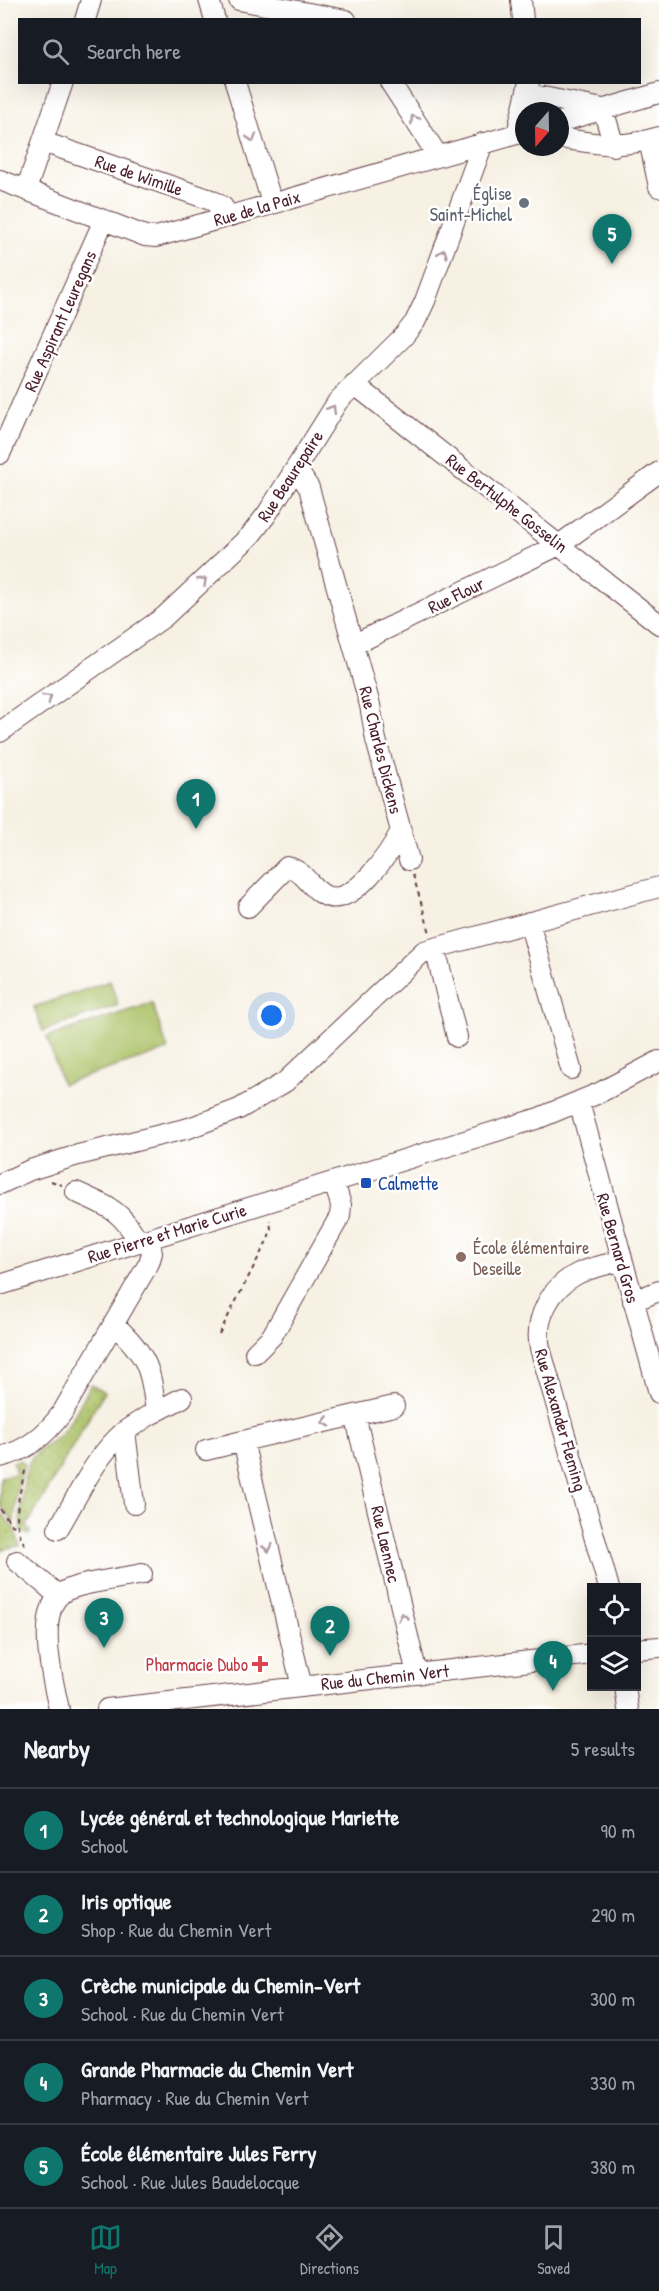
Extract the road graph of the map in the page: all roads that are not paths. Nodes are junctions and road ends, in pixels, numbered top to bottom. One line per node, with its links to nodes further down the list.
1 (91, 0): 5 (street)
2 (209, 0): 6 (street)
3 (239, 0): 7 (street)
4 (521, 0): 8 (street)
5 (86, 18)
6 (214, 18)
7 (335, 18)
8 (524, 18)
9 (62, 84): 19 (street)
10 (236, 84): 26 (street, one-way to 26)
11 (391, 84): 22 (street, one-way to 11)
12 (529, 88): 14 (street)
13 (659, 93): 14 (street)
14 (603, 110): 15 (street); 21 (street)
15 (569, 119)
16 (515, 135): 20 (street, Rue de la Paix)
17 (654, 138): 21 (street); 24 (street)
18 (569, 139): 21 (street)
19 (43, 142): 25 (street); 27 (street, Rue de Wimille)
20 (483, 143): 22 (street, Rue de la Paix); 29 (street, Rue Beaurepaire, one-way to 20)
21 (614, 146)
22 (438, 156): 26 (street, Rue de la Paix)
23 (0, 180): 25 (street, Rue de la Paix)
24 (659, 187)
25 (26, 190): 28 (street, Rue de la Paix)
26 (272, 203): 27 (street, Rue de la Paix)
27 (228, 216): 28 (street, Rue de la Paix)
28 (104, 220): 30 (street, Rue Aspirant Leuregans)
29 (354, 384): 31 (street, Rue Beaurepaire, one-way to 29); 33 (street, Rue Bertulphe Gosselin)
30 (0, 454)
31 (296, 468): 35 (street, Rue Charles Dickens); 36 (street, Rue Beaurepaire, one-way to 31)
32 (659, 472): 33 (street, Rue Flour)
33 (559, 545): 34 (street, Rue Bertulphe Gosselin); 35 (street, Rue Flour)
34 (659, 624)
35 (353, 645): 37 (street, Rue Charles Dickens)
36 (0, 732)
37 (401, 831): 38 (street, Rue Charles Dickens); 40 (street)
38 (409, 860)
39 (659, 887): 41 (street)
40 (248, 906)
41 (529, 922): 42 (street); 45 (street)
42 (435, 948): 43 (street); 48 (street)
43 (457, 1037)
44 (659, 1061): 46 (street, Rue Pierre et Marie Curie)
45 (571, 1069)
46 (579, 1102): 47 (street, Rue Pierre et Marie Curie); 51 (street, Rue Bernard Gros)
47 (334, 1182): 50 (street, Rue Pierre et Marie Curie); 56 (street)
48 (0, 1184)
49 (68, 1188): 50 (street)
50 (144, 1240): 52 (street, Rue Pierre et Marie Curie); 55 (street)
51 (622, 1260): 54 (street, Rue Bernard Gros); 70 (street, Rue Alexander Fleming)
52 (0, 1285)
53 (659, 1291): 54 (street)
54 (633, 1301): 57 (street, Rue Bernard Gros)
55 (114, 1324): 60 (street); 65 (street)
56 (255, 1353)
57 (659, 1393)
58 (182, 1398): 60 (street)
59 (394, 1406): 61 (street)
60 (156, 1412): 62 (street)
61 (355, 1415): 63 (street, one-way to 63); 75 (street, Rue Laennec, one-way to 61)
62 (125, 1431): 66 (street); 67 (street)
63 (243, 1441): 64 (street); 76 (street, one-way to 76)
64 (206, 1450)
65 (0, 1457)
66 (134, 1504)
67 (58, 1529)
68 (22, 1554): 71 (street)
69 (142, 1574): 71 (street)
70 (608, 1583)
71 (59, 1596): 78 (street)
72 (641, 1649): 73 (street)
73 (659, 1651)
74 (587, 1654): 75 (street, Rue du Chemin Vert)
75 (417, 1674): 76 (street, Rue du Chemin Vert)
76 (302, 1687): 79 (street, Rue du Chemin Vert)
77 (626, 1691): 80 (street)
78 (59, 1709)
79 (106, 1709)
80 (628, 1709)

